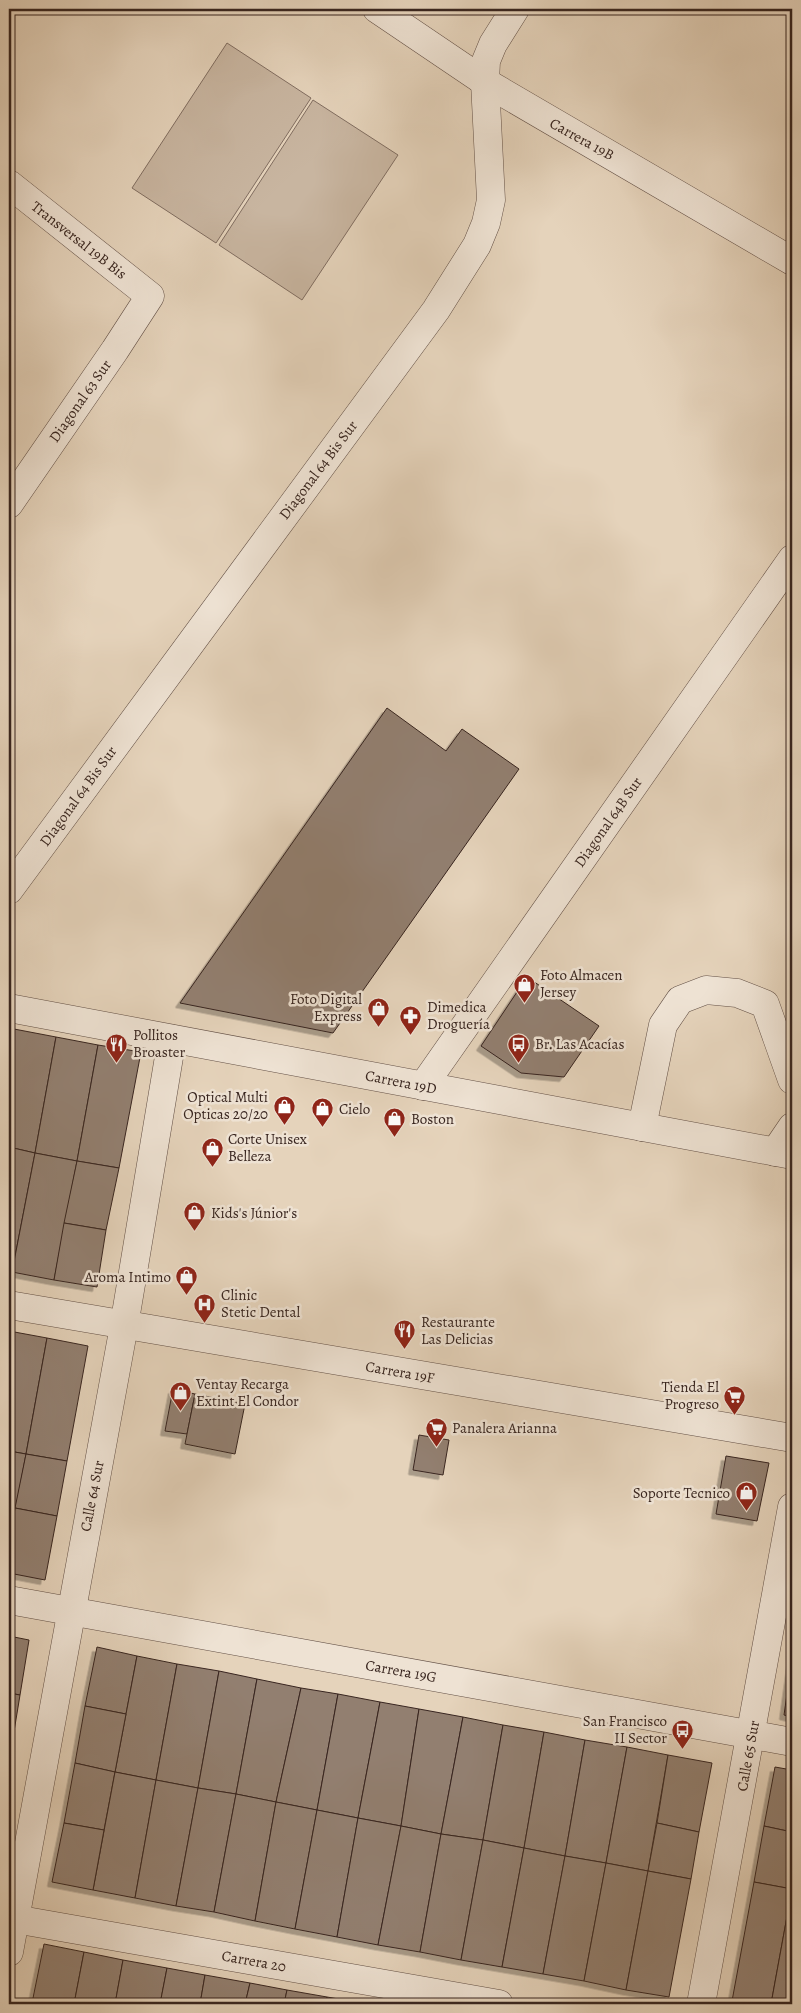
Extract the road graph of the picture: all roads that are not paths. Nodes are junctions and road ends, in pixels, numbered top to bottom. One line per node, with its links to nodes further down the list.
1 (377, 9): 3 (street, Carrera 19B)
2 (515, 9): 3 (street, Diagonal 64 Bis Sur)
3 (484, 82): 5 (street, Carrera 19B); 9 (street, Diagonal 64 Bis Sur)
4 (9, 184): 6 (street, Transversal 19B Bis)
5 (792, 261)
6 (150, 296): 7 (street, Diagonal 63 Sur)
7 (9, 504)
8 (792, 559): 13 (street, Diagonal 64B Sur)
9 (9, 890)
10 (9, 1008): 11 (street, Carrera 19D)
11 (172, 1039): 13 (street, Carrera 19D); 18 (street, Calle 64 Sur)
12 (792, 1080): 14 (street)
13 (423, 1086): 14 (street, Carrera 19D)
14 (642, 1127): 16 (street, Carrera 19D)
15 (792, 1127): 16 (street)
16 (783, 1154)
17 (9, 1305): 18 (street, Carrera 19F)
18 (124, 1326): 19 (street, Carrera 19F); 22 (street, Calle 64 Sur)
19 (792, 1438)
20 (792, 1507): 23 (street, Calle 65 Sur)
21 (9, 1600): 22 (street, Carrera 19G)
22 (70, 1611): 23 (street, Carrera 19G); 25 (street, Calle 64 Sur)
23 (752, 1734): 24 (street, Carrera 19G); 28 (street, Calle 65 Sur)
24 (792, 1742)
25 (12, 1919): 26 (street, Calle 64 Sur); 27 (street, Carrera 20)
26 (9, 1952)
27 (499, 2004)
28 (701, 2004)

